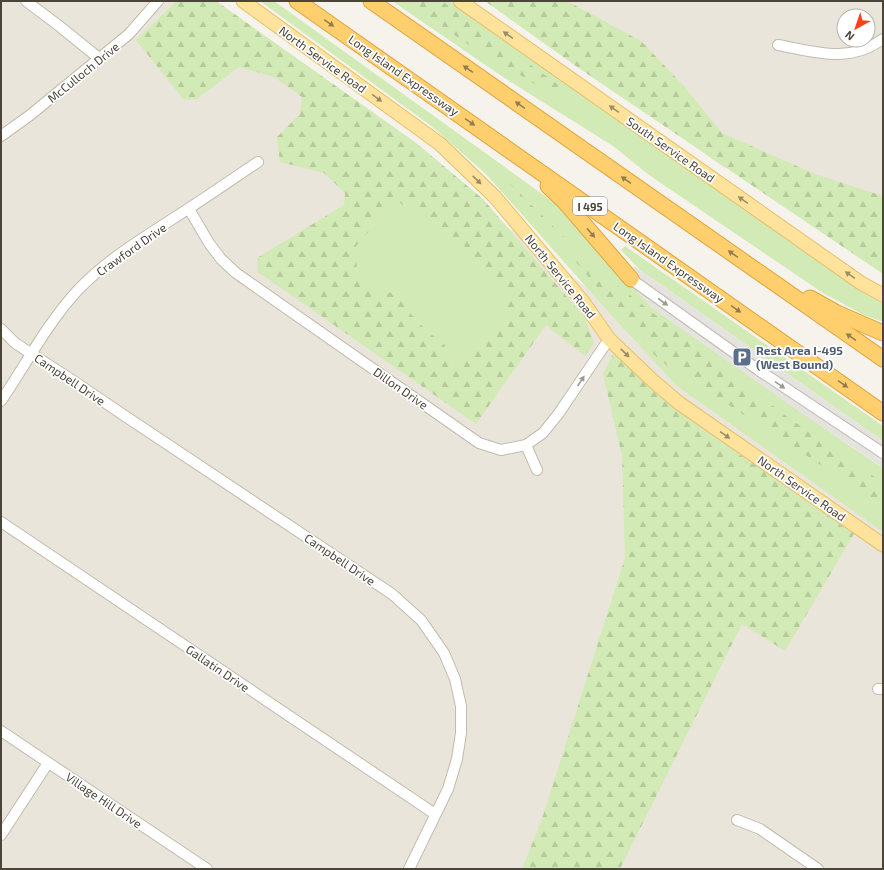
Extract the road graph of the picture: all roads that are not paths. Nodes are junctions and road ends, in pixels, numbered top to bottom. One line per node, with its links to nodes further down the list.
1 (26, 1): 9 (street)
2 (158, 1): 9 (street, McCulloch Drive)
3 (243, 1): 19 (main road, North Service Road, one-way to 19)
4 (297, 1): 11 (highway, Long Island Expressway / I 495, one-way to 11)
5 (371, 1): 14 (highway, one-way to 5)
6 (460, 1): 16 (main road, South Service Road, one-way to 6)
7 (883, 39): 8 (street)
8 (778, 45)
9 (100, 59): 10 (street, McCulloch Drive)
10 (1, 136)
11 (493, 138): 15 (highway, one-way to 15); 23 (highway, Long Island Expressway / I 495, one-way to 23)
12 (258, 162): 13 (street, Crawford Drive)
13 (189, 209): 20 (street, Crawford Drive); 24 (street, Dillon Drive)
14 (751, 267): 18 (highway); 21 (highway, one-way to 14)
15 (631, 279): 25 (street, one-way to 25)
16 (883, 295)
17 (1, 328): 20 (street, Campbell Drive)
18 (883, 333)
19 (609, 339): 24 (street, Dillon Drive, one-way to 19); 28 (main road, North Service Road, one-way to 28)
20 (31, 353): 22 (street, Crawford Drive); 31 (street, Campbell Drive)
21 (883, 359)
22 (1, 401)
23 (883, 413)
24 (526, 445): 26 (street)
25 (883, 453)
26 (536, 470)
27 (1, 522): 31 (street, Gallatin Drive)
28 (883, 545)
29 (1, 731): 30 (street, Village Hill Drive)
30 (48, 763): 33 (street); 34 (street, Village Hill Drive)
31 (435, 814): 35 (street, Campbell Drive)
32 (737, 820): 36 (street)
33 (1, 835)
34 (207, 869)
35 (409, 869)
36 (818, 869)

